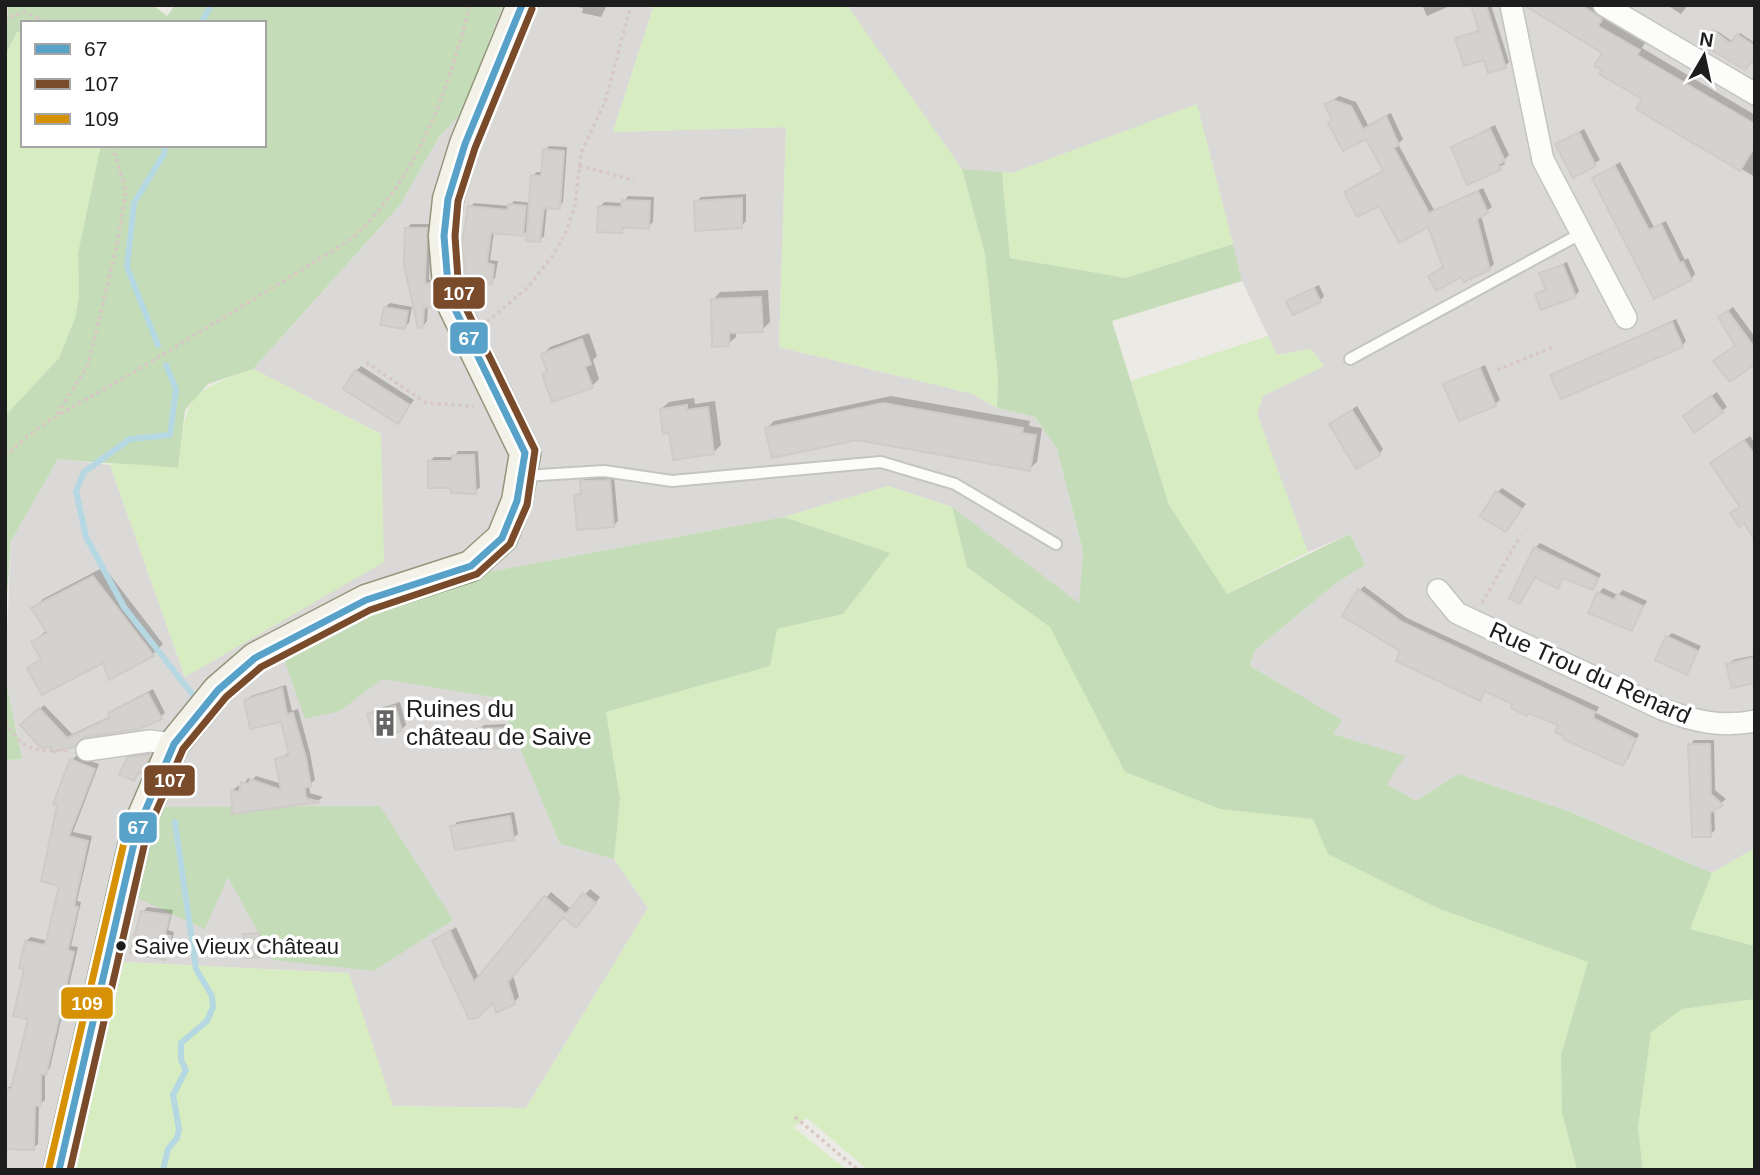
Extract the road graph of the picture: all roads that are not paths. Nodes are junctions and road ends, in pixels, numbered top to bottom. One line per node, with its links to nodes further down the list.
1 (522, 5): 8 (street)
2 (1511, 5): 5 (street)
3 (1604, 5): 4 (street)
4 (1755, 94)
5 (1582, 233): 6 (street); 7 (lane)
6 (1626, 318)
7 (1350, 359)
8 (521, 476): 9 (lane); 12 (street)
9 (1056, 544)
10 (1438, 590): 11 (street, Rue Trou du Renard)
11 (1755, 721)
12 (174, 744): 13 (street); 14 (street)
13 (87, 750)
14 (59, 1170)

